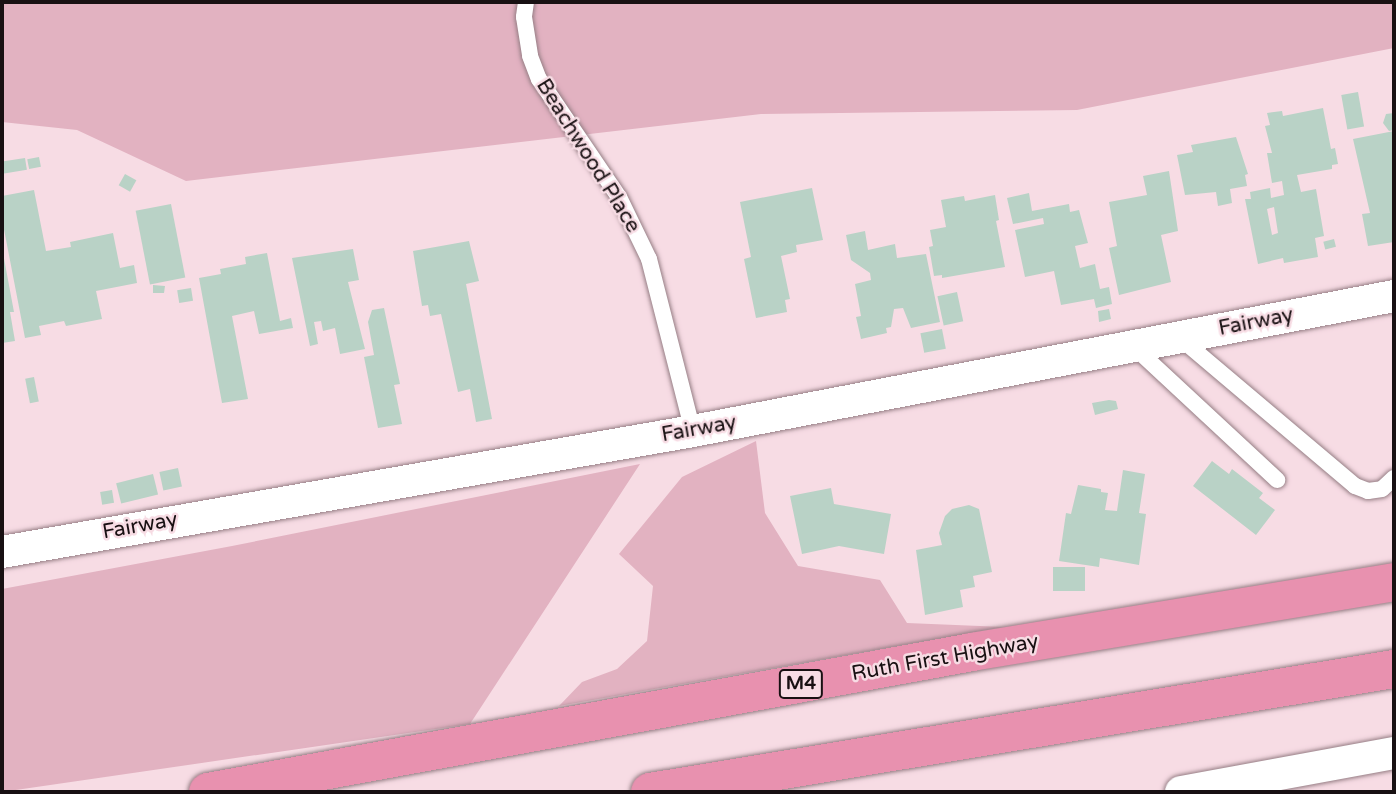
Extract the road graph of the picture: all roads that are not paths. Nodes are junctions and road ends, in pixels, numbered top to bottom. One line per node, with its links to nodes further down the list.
1 (526, 2): 5 (lane, Beachwood Place)
2 (1394, 296): 3 (street, Fairway)
3 (1178, 337): 4 (street, Fairway); 6 (lane)
4 (1133, 346): 5 (street, Fairway); 7 (lane)
5 (693, 430): 8 (street, Fairway)
6 (1394, 478)
7 (1276, 480)
8 (2, 552)
9 (1394, 582): 12 (highway, Ruth First Highway / M4)
10 (1394, 669): 13 (highway)
11 (1394, 753): 14 (street)
12 (208, 792)
13 (650, 792)
14 (1181, 792)

